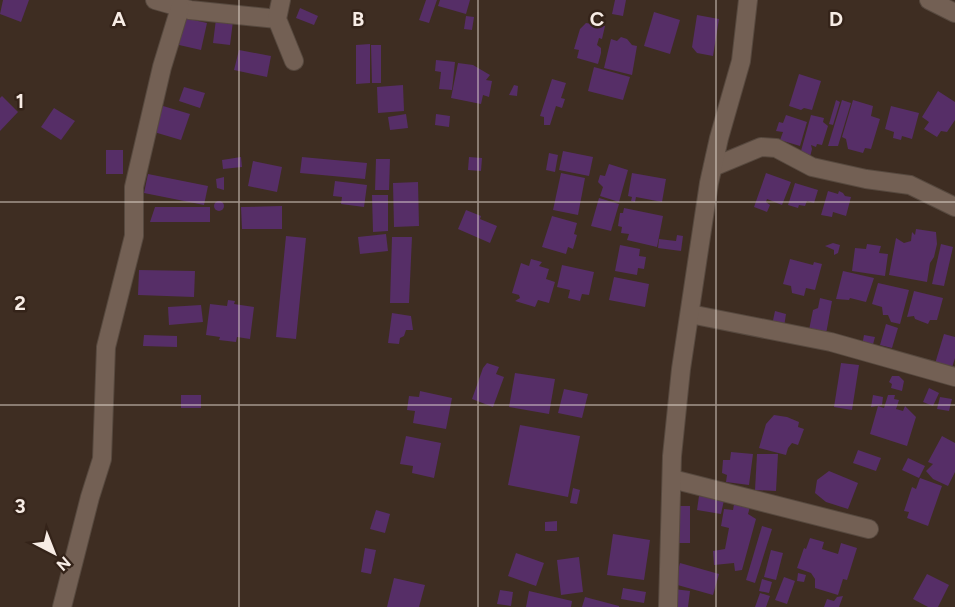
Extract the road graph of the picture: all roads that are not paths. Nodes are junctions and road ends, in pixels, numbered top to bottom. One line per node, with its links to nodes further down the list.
1 (156, 0): 5 (street)
2 (281, 0): 7 (street)
3 (748, 0): 9 (street)
4 (929, 0): 6 (street)
5 (180, 8): 7 (street); 15 (street)
6 (955, 13)
7 (277, 19): 8 (street)
8 (294, 61)
9 (713, 167): 10 (street); 11 (street)
10 (955, 207)
11 (690, 314): 12 (street); 13 (street)
12 (955, 376)
13 (672, 479): 14 (street); 16 (street)
14 (869, 529)
15 (62, 607)
16 (668, 607)

